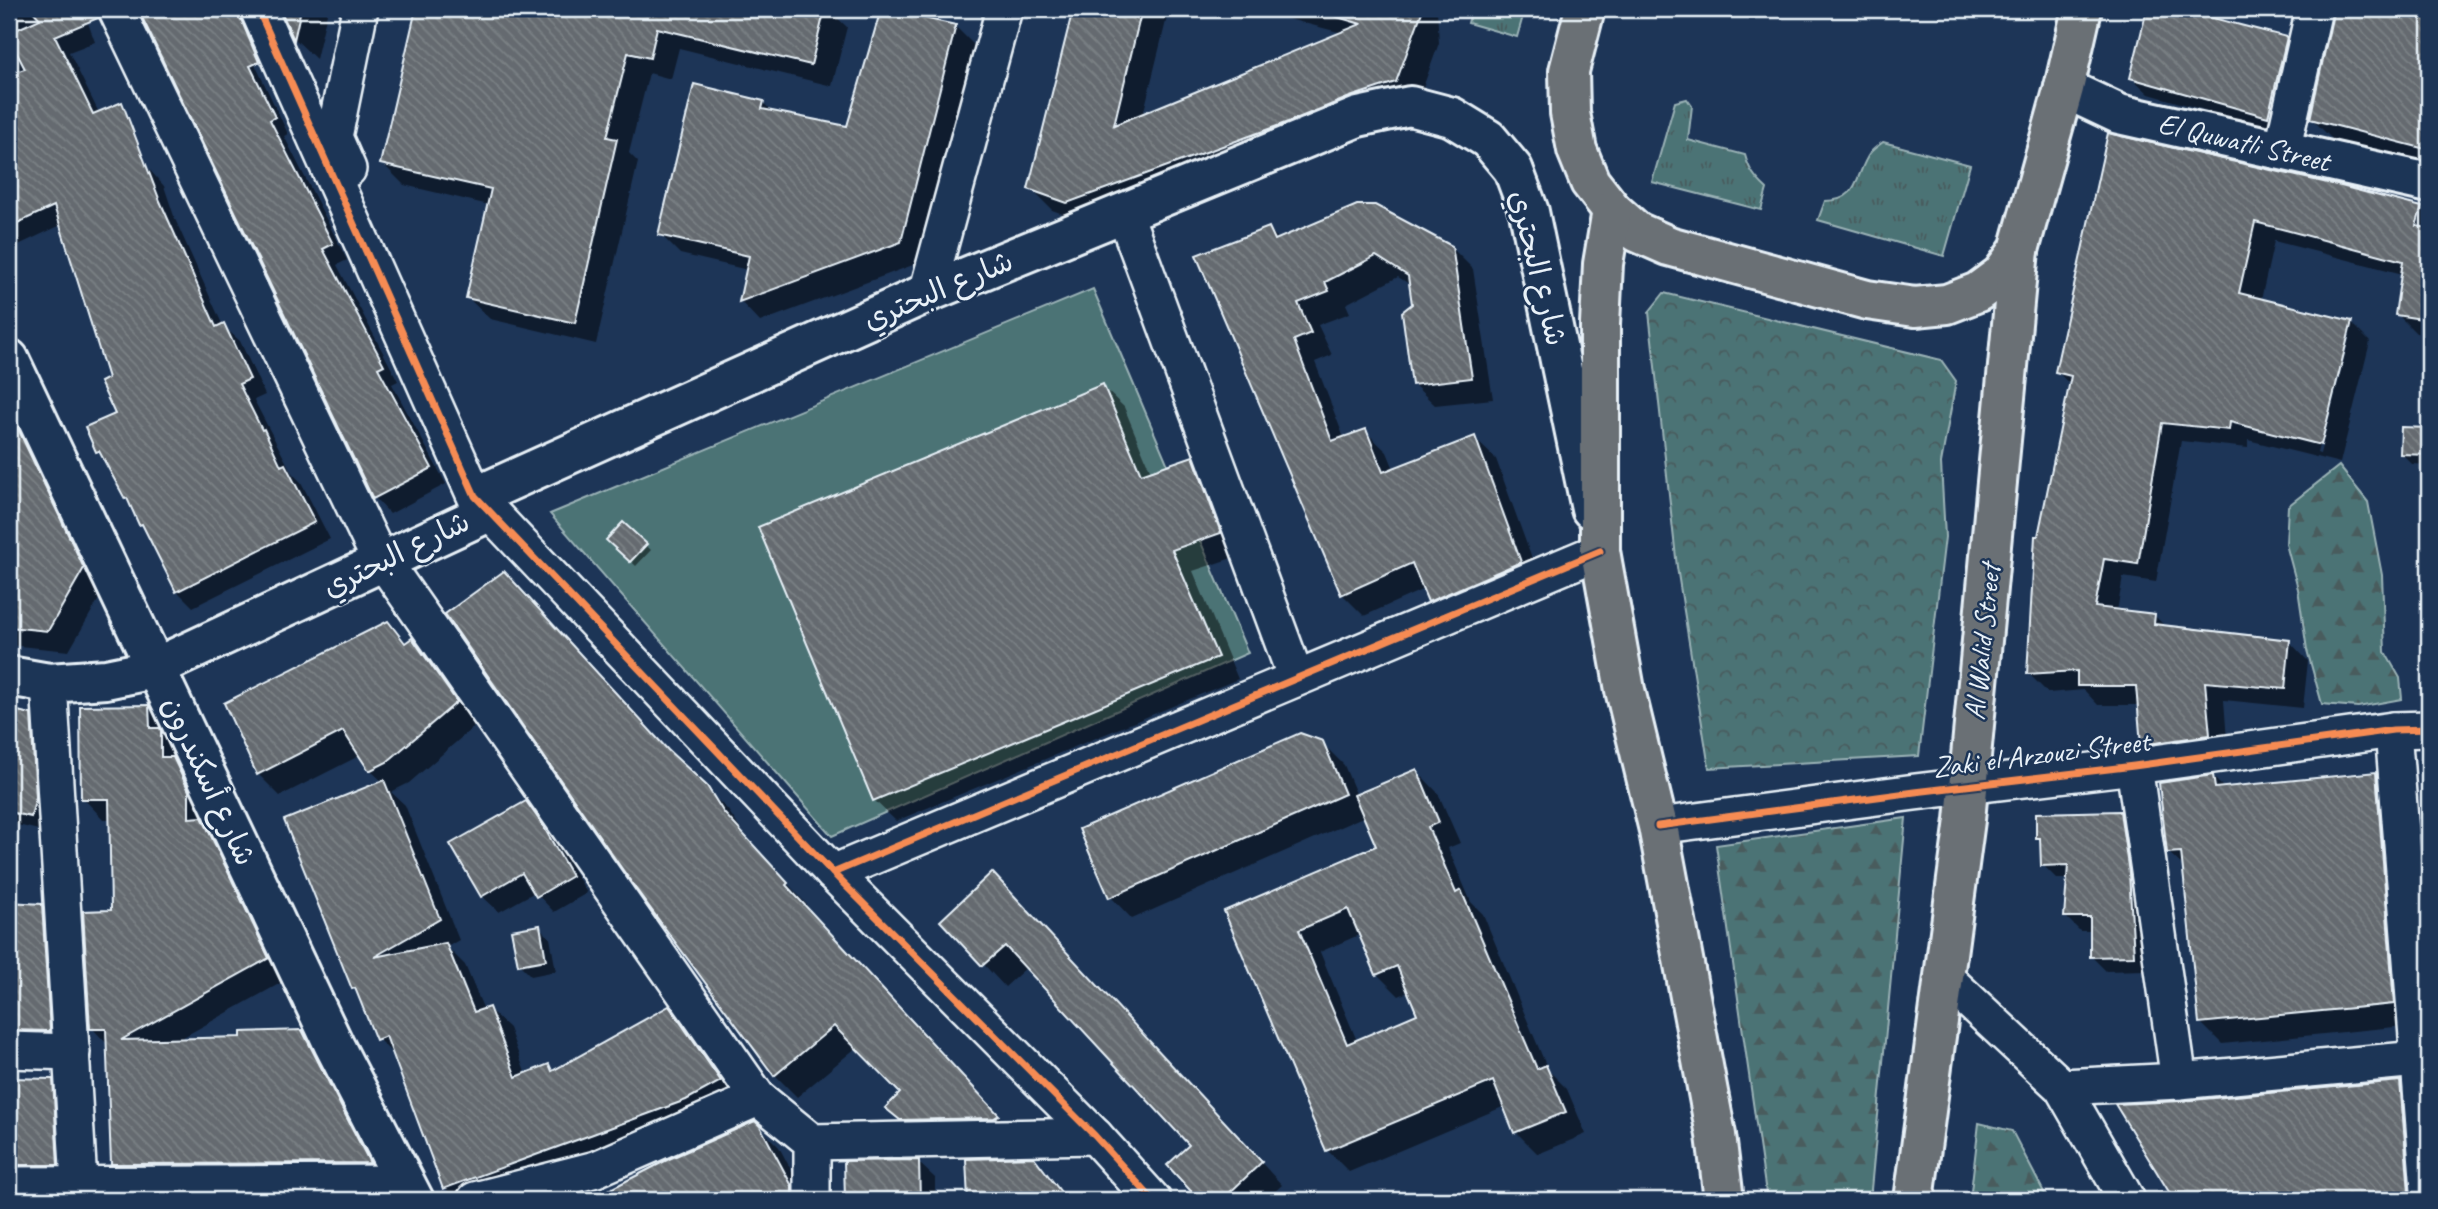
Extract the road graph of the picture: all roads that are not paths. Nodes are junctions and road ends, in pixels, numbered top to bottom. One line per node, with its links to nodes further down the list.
1 (116, 9): 18 (street)
2 (258, 9): 16 (street)
3 (360, 9): 16 (street)
4 (1004, 9): 14 (street)
5 (1585, 9): 11 (main road)
6 (2082, 9): 8 (main road)
7 (2314, 9): 9 (street)
8 (2064, 88): 9 (main road, El Quwatli Street); 13 (main road)
9 (2282, 151): 10 (main road, El Quwatli Street)
10 (2429, 184)
11 (1612, 210): 13 (main road); 17 (main road)
12 (1124, 212): 14 (main road, شارع البحتري); 17 (main road, شارع البحتري); 21 (street)
13 (2019, 250): 26 (main road, Al Walid Street)
14 (927, 293): 16 (main road, شارع البحتري)
15 (9, 359): 19 (main road, شارع أسكندرون)
16 (488, 497): 18 (main road, شارع البحتري); 28 (street)
17 (1600, 551): 21 (street); 27 (main road)
18 (384, 562): 19 (main road, شارع البحتري); 35 (street)
19 (155, 668): 22 (main road, شارع البحتري); 40 (main road, شارع أسكندرون)
20 (9, 676): 22 (main road, شارع البحتري)
21 (1296, 678): 28 (street)
22 (49, 683): 31 (street)
23 (2429, 729): 24 (street, Zaki el Arzouzi Street)
24 (2393, 730): 25 (street, Zaki el Arzouzi Street); 32 (street)
25 (2134, 766): 26 (street, Zaki el Arzouzi Street); 33 (street)
26 (1968, 787): 27 (street, Zaki el Arzouzi Street); 29 (main road, Al Walid Street)
27 (1658, 826): 45 (main road)
28 (833, 873): 36 (street)
29 (1943, 976): 34 (street); 46 (main road, Al Walid Street)
30 (9, 1050): 31 (street)
31 (72, 1052): 41 (street)
32 (2424, 1058): 33 (street); 39 (street)
33 (2179, 1081): 34 (street)
34 (2062, 1087): 47 (street)
35 (758, 1098): 37 (street); 42 (street)
36 (1095, 1136): 37 (street); 44 (street)
37 (812, 1142): 43 (street)
38 (9, 1185): 41 (street)
39 (2429, 1190)
40 (409, 1192): 41 (street)
41 (80, 1193)
42 (475, 1200)
43 (812, 1200)
44 (1153, 1200)
45 (1724, 1200)
46 (1914, 1200)
47 (2127, 1200)

